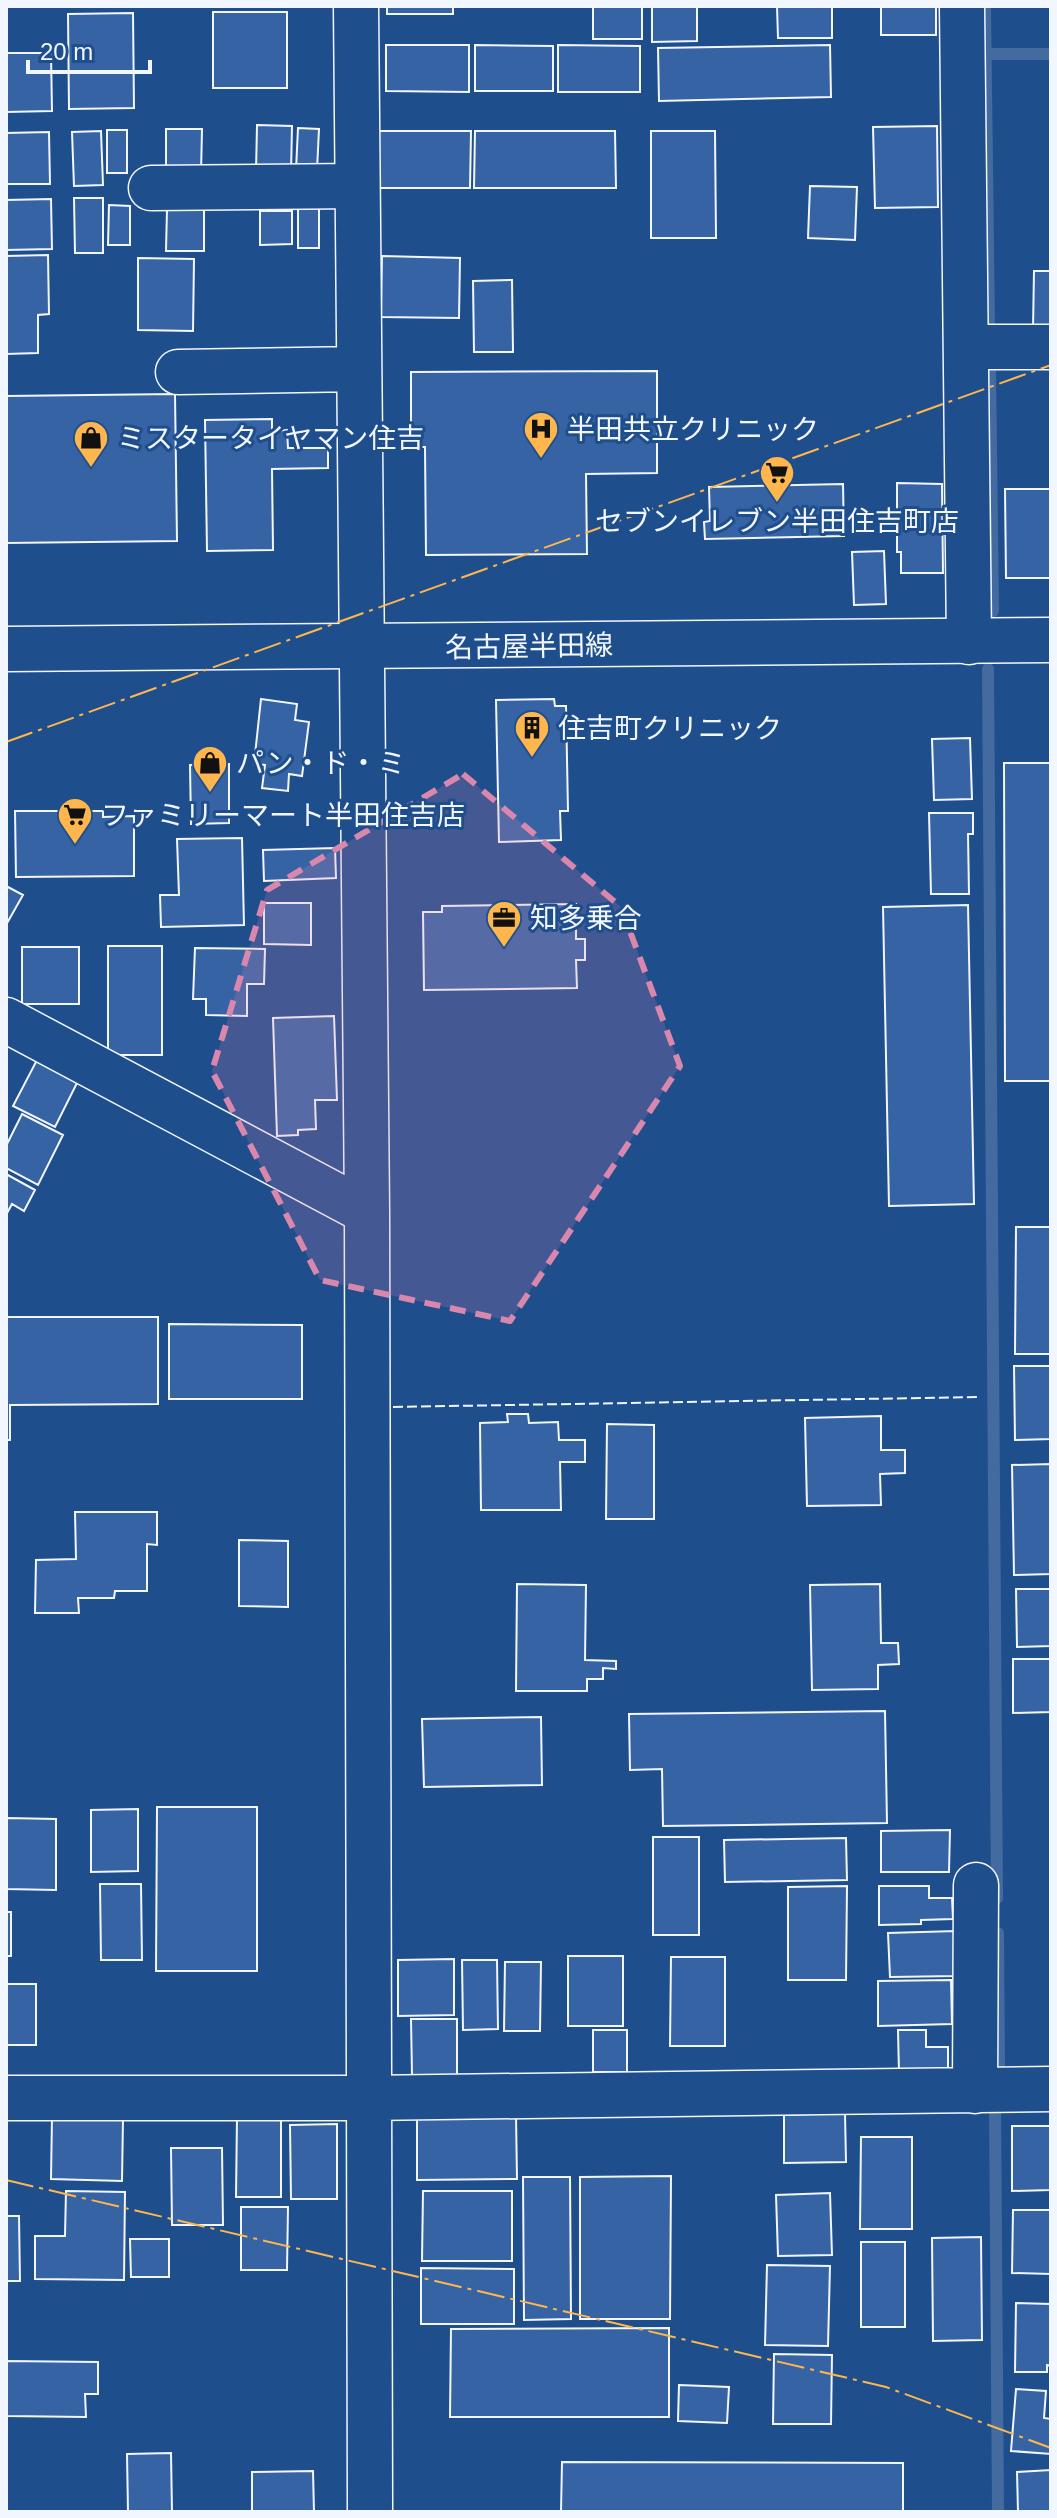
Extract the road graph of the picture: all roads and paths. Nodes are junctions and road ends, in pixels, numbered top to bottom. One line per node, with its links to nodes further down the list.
1 (356, 6): 3 (street)
2 (962, 6): 5 (street)
3 (357, 186): 4 (street); 7 (street)
4 (151, 188)
5 (967, 347): 6 (street); 10 (street)
6 (1051, 347)
7 (358, 369): 8 (street); 11 (street)
8 (178, 372)
9 (1051, 640): 10 (street, 名古屋半田線)
10 (969, 642): 11 (street, 名古屋半田線)
11 (360, 648): 12 (street, 名古屋半田線); 14 (street)
12 (6, 649)
13 (6, 1020): 14 (street)
14 (367, 1212): 19 (street)
15 (976, 1885): 17 (street)
16 (1051, 2089): 17 (street)
17 (975, 2091): 19 (street)
18 (6, 2098): 19 (street)
19 (367, 2098): 20 (street)
20 (370, 2512)

